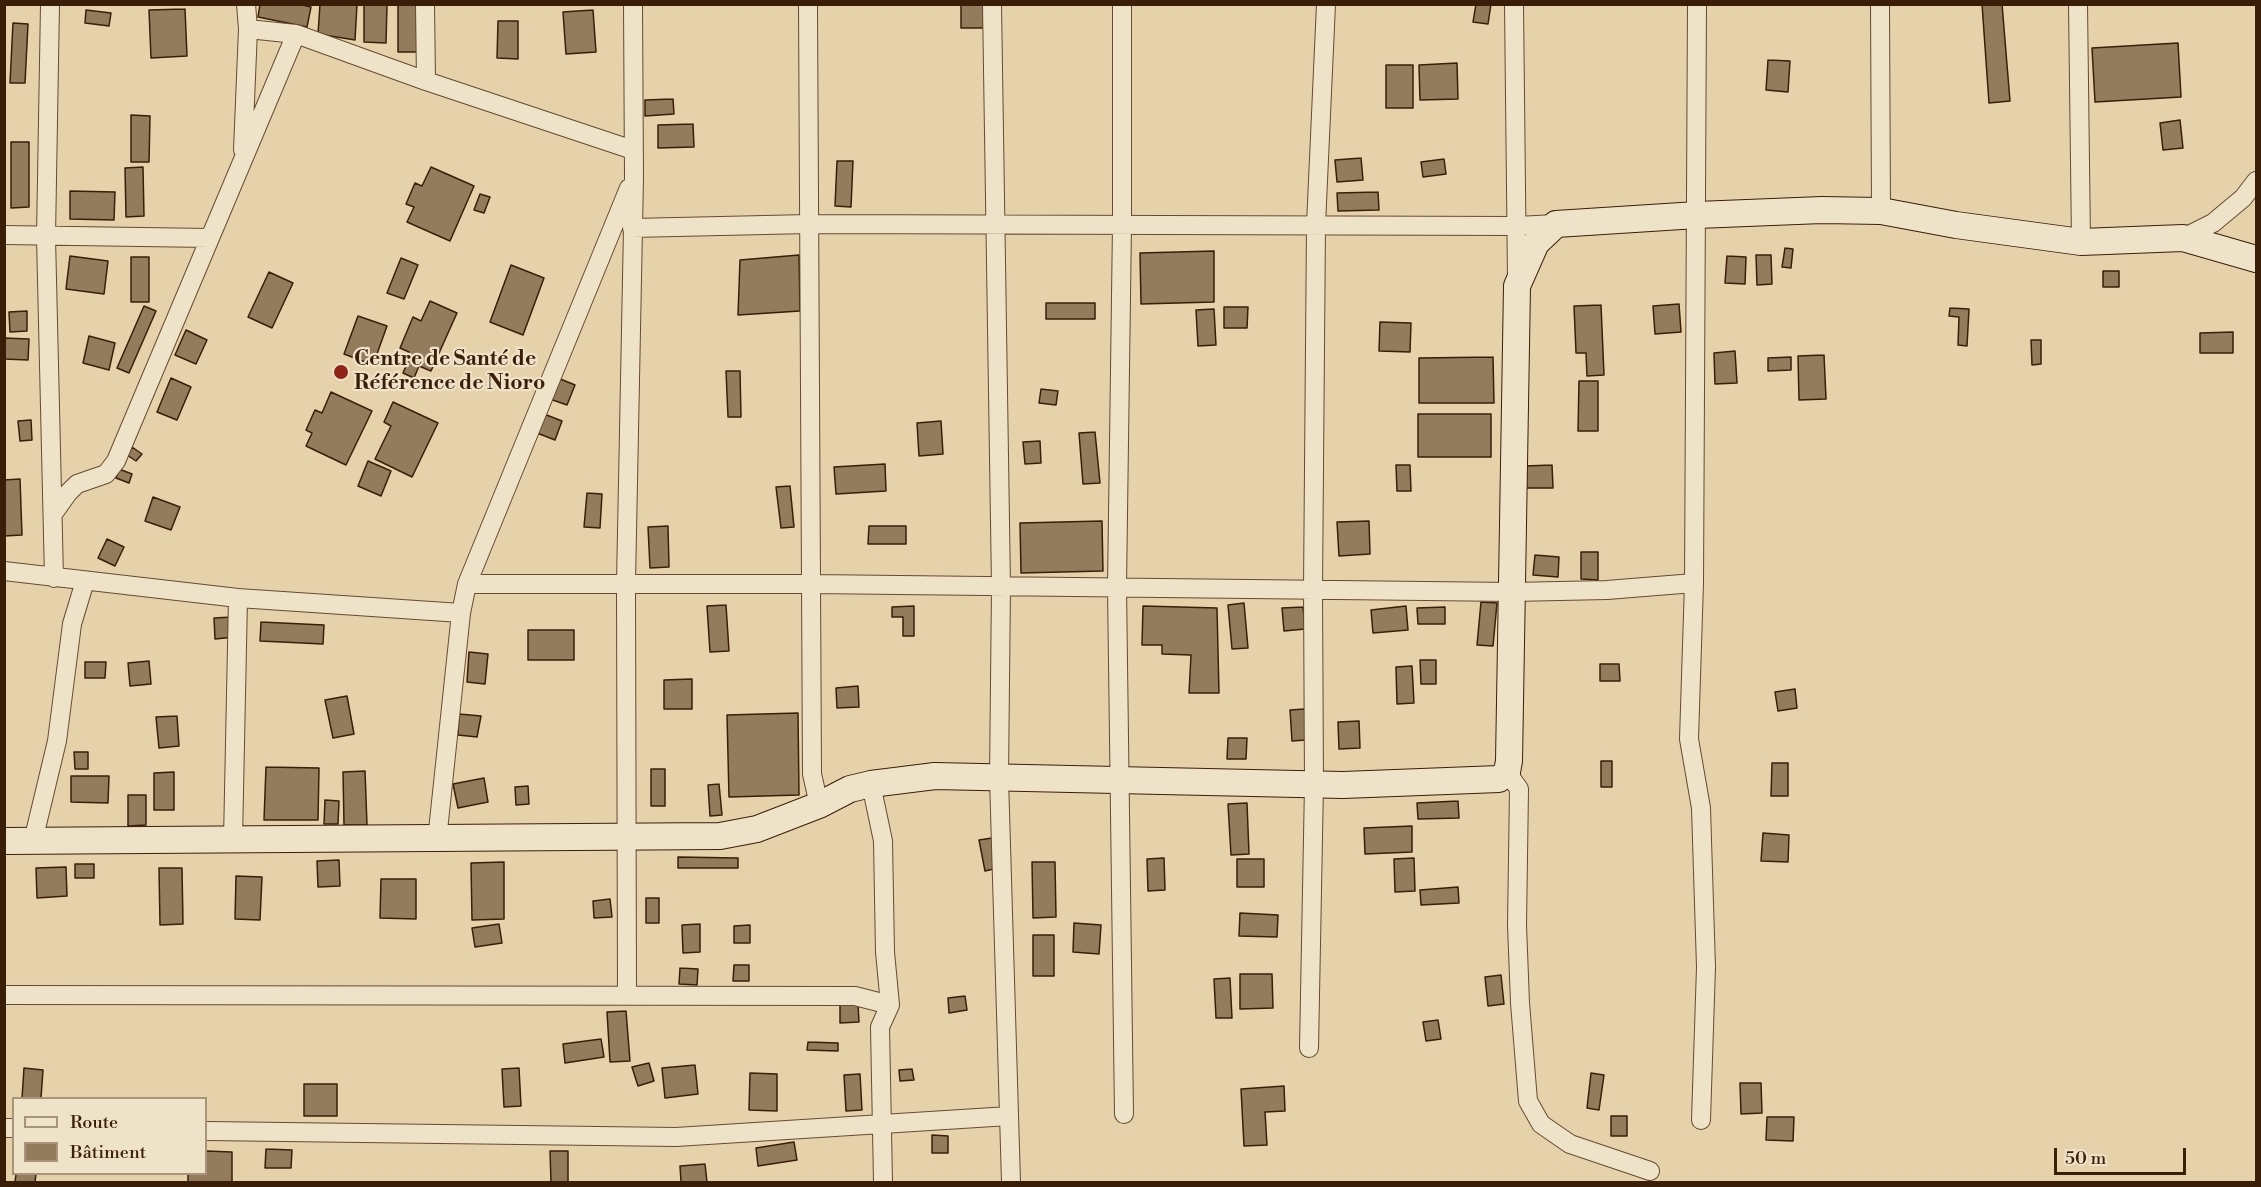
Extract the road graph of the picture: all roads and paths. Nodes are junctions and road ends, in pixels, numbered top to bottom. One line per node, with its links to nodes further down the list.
1 (50, 4): 30 (street)
2 (246, 4): 13 (street)
3 (425, 4): 15 (street)
4 (633, 4): 16 (street)
5 (808, 4): 22 (street)
6 (992, 4): 25 (street)
7 (1122, 4): 23 (street)
8 (1326, 4): 26 (street)
9 (1514, 4): 27 (street)
10 (1697, 4): 21 (street)
11 (1880, 4): 20 (street)
12 (2078, 4): 33 (street)
13 (248, 29): 14 (street); 17 (street)
14 (296, 34): 15 (street); 17 (street)
15 (426, 81): 16 (street)
16 (633, 150): 18 (street)
17 (243, 162): 31 (street)
18 (634, 177): 28 (street); 42 (street)
19 (2256, 181): 32 (street)
20 (1881, 211): 21 (street); 33 (street)
21 (1697, 215): 24 (street); 41 (street)
22 (809, 224): 25 (street); 28 (street); 43 (street)
23 (1122, 224): 25 (street); 26 (street); 45 (street)
24 (1556, 224): 27 (street); 35 (street)
25 (995, 225): 44 (street)
26 (1316, 225): 27 (street); 46 (street)
27 (1517, 226): 35 (street)
28 (632, 228): 40 (street)
29 (4, 235): 30 (street)
30 (46, 237): 31 (street); 36 (street)
31 (210, 238): 36 (street)
32 (2183, 238): 33 (street); 34 (street)
33 (2081, 242)
34 (2256, 259)
35 (1516, 286): 47 (street)
36 (53, 514): 38 (street)
37 (4, 571): 38 (street)
38 (54, 578): 39 (street)
39 (85, 581): 48 (street); 60 (street)
40 (627, 583): 42 (street); 43 (street); 56 (street)
41 (1694, 583): 47 (street); 67 (street)
42 (467, 584): 49 (street)
43 (811, 584): 44 (street); 55 (street)
44 (1001, 586): 45 (street); 51 (street)
45 (1117, 587): 46 (street); 52 (street)
46 (1313, 589): 47 (street); 54 (street)
47 (1512, 592): 50 (street)
48 (238, 598): 49 (street); 57 (street)
49 (461, 613): 58 (street)
50 (1507, 772): 54 (street); 70 (street)
51 (999, 778): 52 (street); 53 (street); 66 (street)
52 (1120, 781): 54 (street); 65 (street)
53 (871, 784): 55 (street); 63 (street)
54 (1314, 785): 64 (street)
55 (819, 805): 56 (street)
56 (626, 836): 58 (street); 61 (street)
57 (233, 840): 58 (street); 60 (street)
58 (436, 840)
59 (4, 841): 60 (street)
60 (33, 841)
61 (627, 994): 62 (street); 63 (street)
62 (4, 995)
63 (890, 1005): 68 (street)
64 (1309, 1048)
65 (1124, 1113)
66 (1009, 1116): 68 (street); 72 (street)
67 (1701, 1120)
68 (884, 1125): 69 (street); 71 (street)
69 (207, 1131)
70 (1650, 1171)
71 (884, 1182)
72 (1011, 1182)

